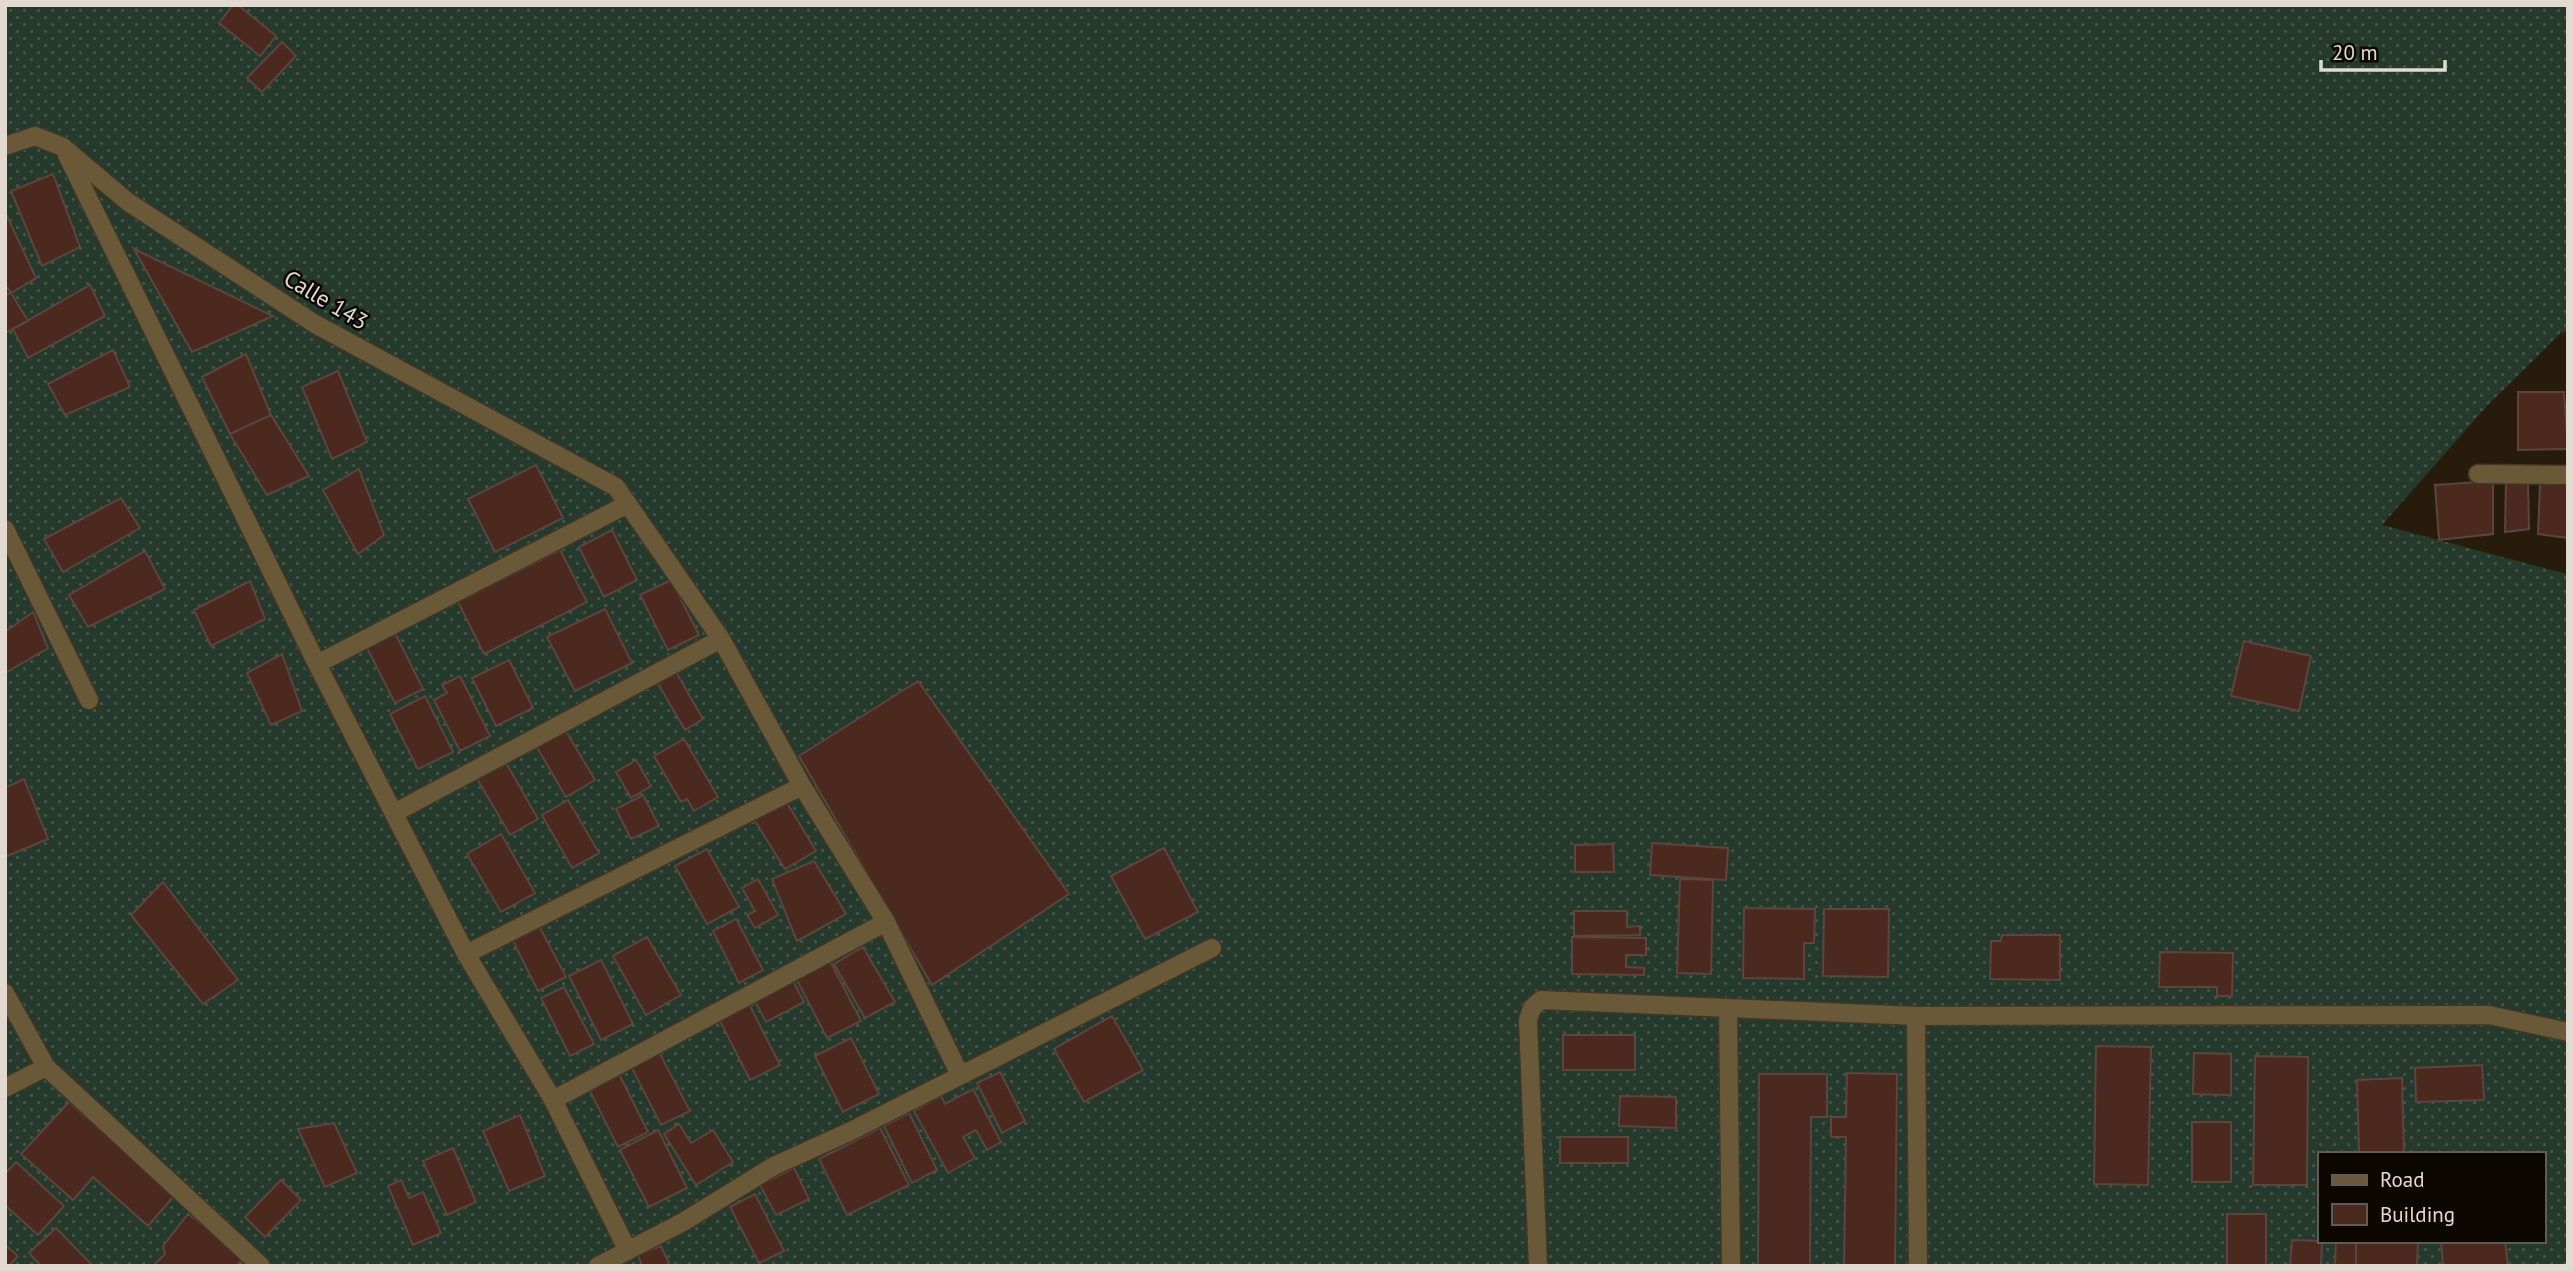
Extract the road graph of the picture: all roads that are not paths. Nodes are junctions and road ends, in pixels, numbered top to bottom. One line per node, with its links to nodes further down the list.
1 (5, 146): 2 (street, Calle 143)
2 (63, 147): 5 (street, Calle 143); 8 (street)
3 (2478, 474): 4 (street)
4 (2568, 475)
5 (628, 504): 7 (street, Calle 143); 8 (street)
6 (5, 530): 9 (street)
7 (721, 639): 10 (street, Calle 143); 11 (street)
8 (317, 664): 11 (street)
9 (89, 700)
10 (802, 786): 12 (street, Calle 143); 14 (street)
11 (394, 813): 14 (street)
12 (886, 922): 20 (street, Calle 143); 22 (street)
13 (1212, 948): 20 (street)
14 (466, 954): 22 (street)
15 (5, 993): 19 (street)
16 (1728, 1011): 17 (street); 26 (street); 27 (street)
17 (1916, 1016): 18 (street); 28 (street)
18 (2568, 1032)
19 (46, 1067): 21 (street); 24 (street)
20 (960, 1075): 23 (street)
21 (5, 1088)
22 (553, 1100): 23 (street)
23 (628, 1251): 25 (street)
24 (261, 1266)
25 (598, 1266)
26 (1538, 1266)
27 (1731, 1266)
28 (1917, 1266)

